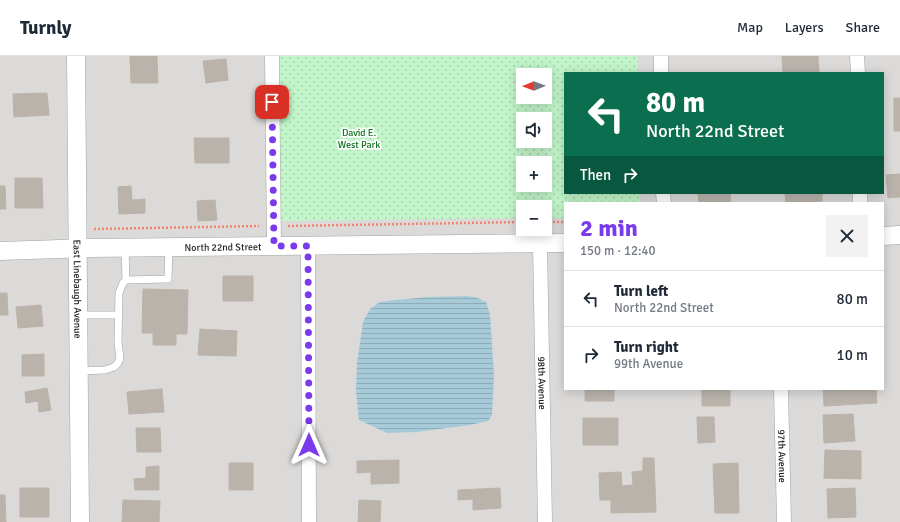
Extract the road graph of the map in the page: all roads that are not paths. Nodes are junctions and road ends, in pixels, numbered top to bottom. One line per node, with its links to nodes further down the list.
1 (76, 56): 14 (street, East Linebaugh Avenue)
2 (272, 56): 11 (street)
3 (661, 56): 5 (street)
4 (857, 56): 6 (street)
5 (661, 72)
6 (858, 72)
7 (900, 235): 8 (street)
8 (884, 236)
9 (564, 243): 10 (street, North 22nd Street)
10 (540, 244): 12 (street, North 22nd Street); 24 (street, 98th Avenue)
11 (274, 246): 12 (street, North 22nd Street); 13 (street, North 22nd Street)
12 (308, 246): 23 (street)
13 (169, 247): 15 (street, North 22nd Street); 17 (lane)
14 (78, 248): 15 (street, North 22nd Street); 16 (street, North 22nd Street); 18 (street, East Linebaugh Avenue)
15 (126, 248): 17 (lane)
16 (0, 251)
17 (126, 280): 19 (lane)
18 (78, 315): 19 (lane); 20 (street, East Linebaugh Avenue)
19 (119, 315): 20 (lane)
20 (79, 371): 22 (street, East Linebaugh Avenue)
21 (781, 390): 25 (street, 97th Avenue)
22 (80, 522)
23 (309, 522)
24 (545, 522)
25 (784, 522)

